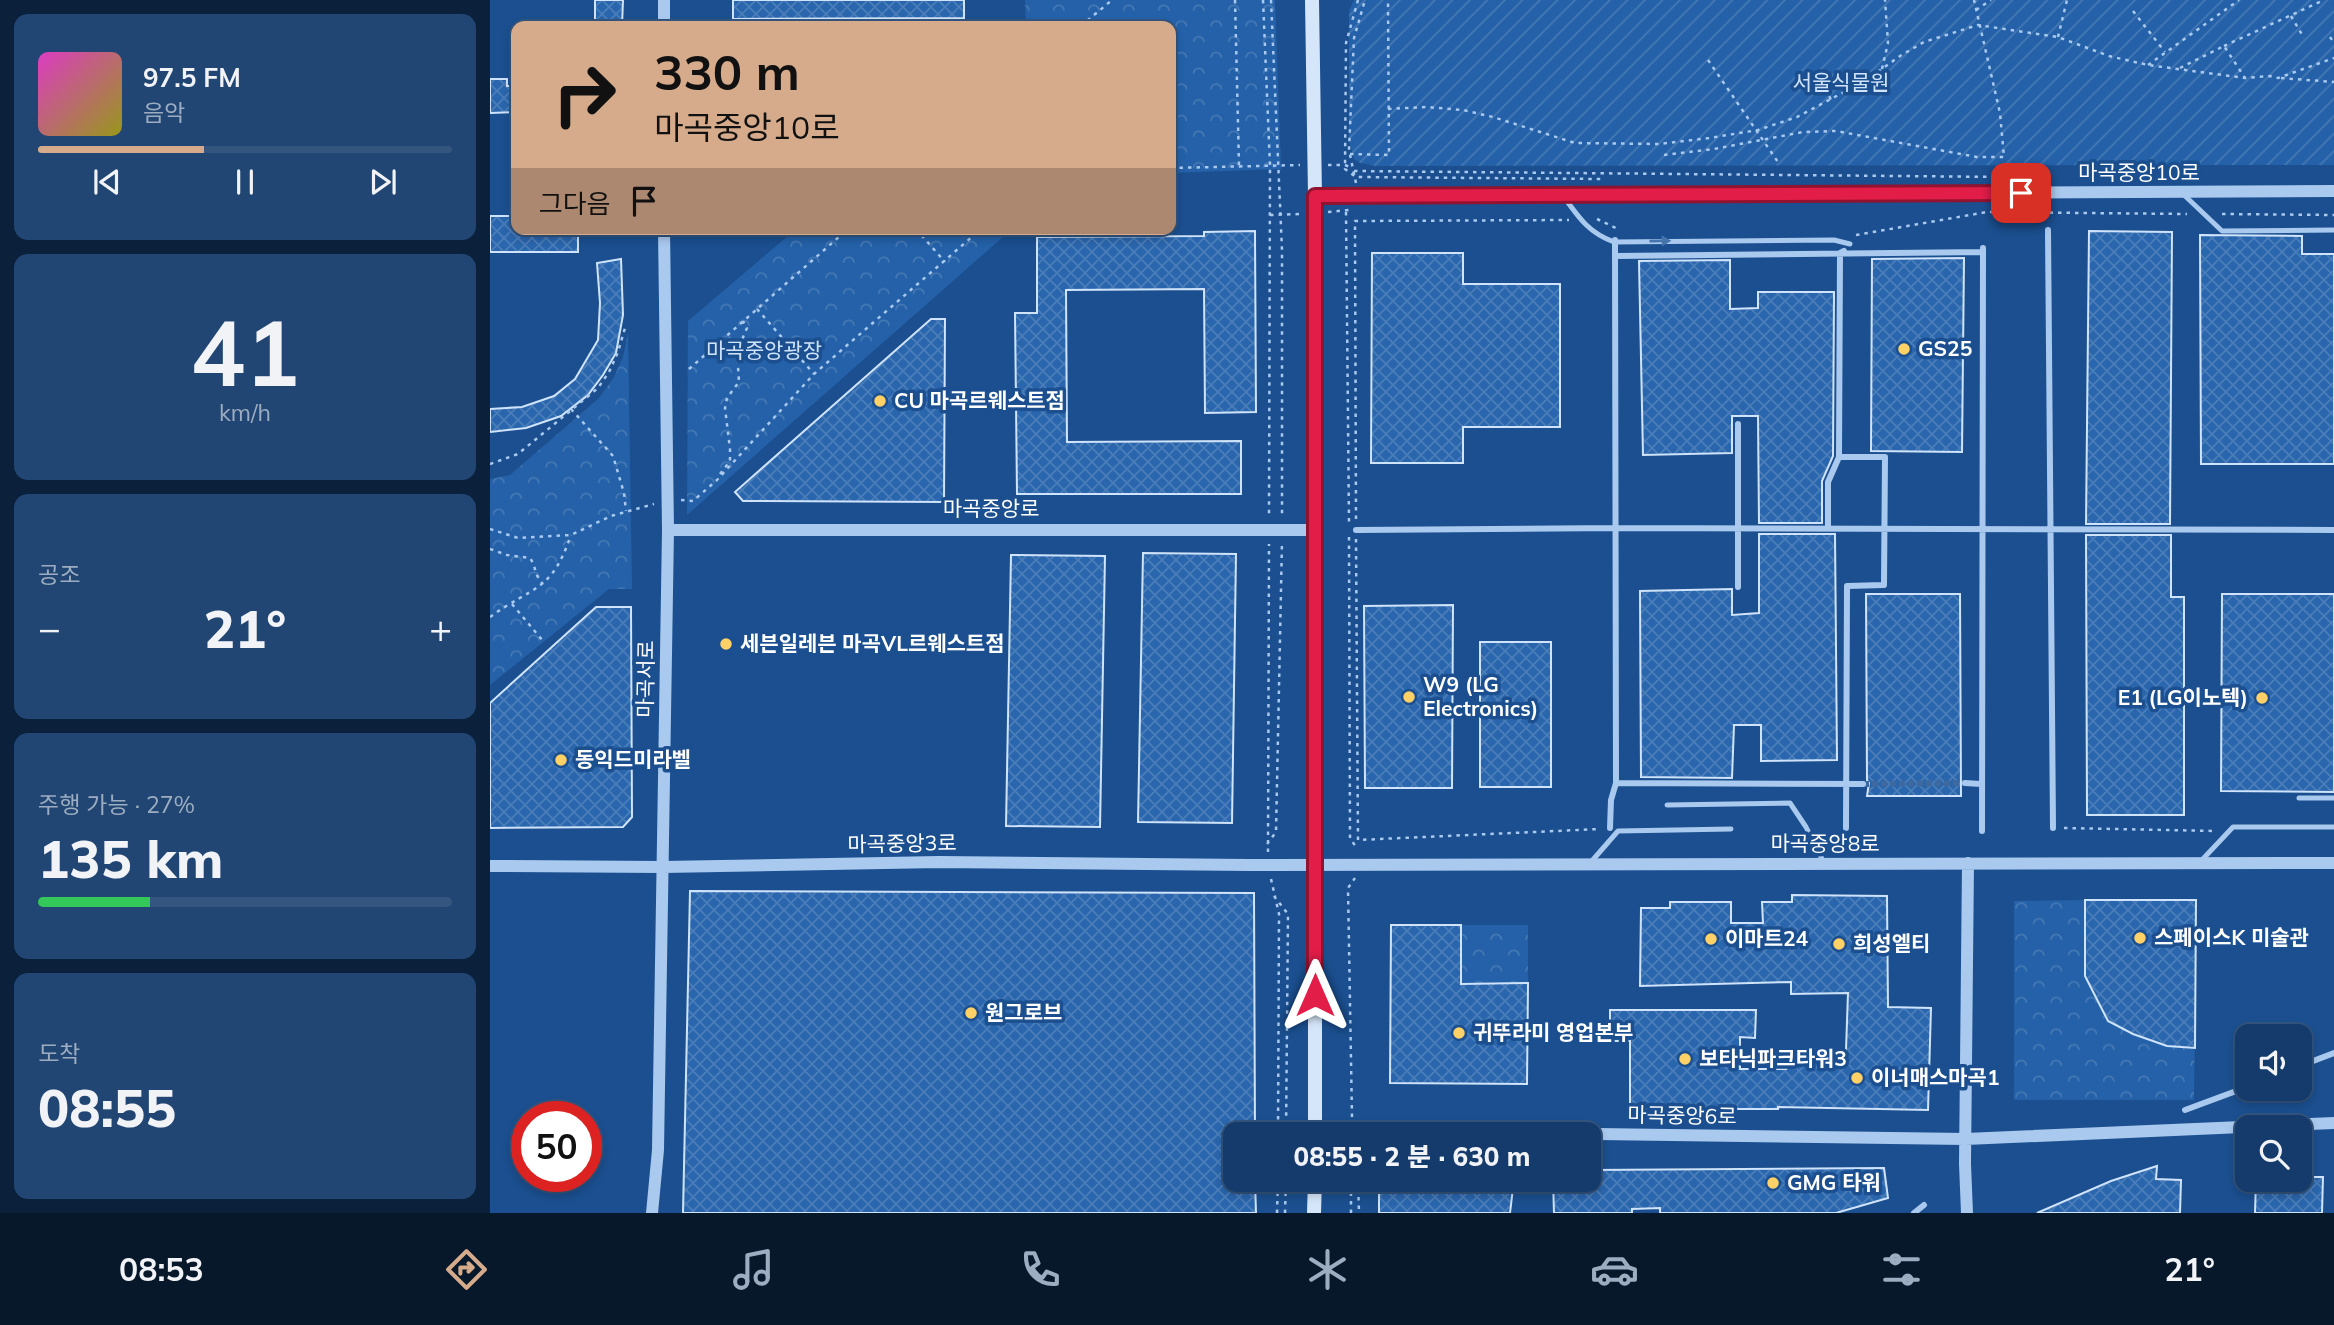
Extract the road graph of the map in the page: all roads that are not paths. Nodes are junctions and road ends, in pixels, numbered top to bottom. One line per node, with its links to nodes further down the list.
1 (664, 0): 3 (street)
2 (1312, 0): 7 (main road)
3 (664, 21)
4 (2334, 191): 5 (street, 마곡중앙10로)
5 (2181, 192): 6 (street, 마곡중앙10로); 9 (lane)
6 (1562, 195): 7 (street, 마곡중앙10로); 11 (lane)
7 (1315, 196): 24 (main road)
8 (2048, 230): 22 (street)
9 (2334, 230)
10 (664, 235): 23 (street, 마곡서로)
11 (1615, 241): 12 (lane, one-way to 12); 14 (street)
12 (1850, 244)
13 (1842, 252): 14 (street); 16 (street); 21 (street)
14 (1615, 256): 17 (street)
15 (1738, 424): 18 (street)
16 (1839, 457): 19 (street); 20 (street)
17 (1616, 528): 18 (street); 25 (street); 28 (street)
18 (1738, 528): 19 (street); 27 (street)
19 (1828, 528): 20 (street)
20 (1886, 528): 21 (street); 30 (street)
21 (1981, 529): 22 (street); 32 (street)
22 (2051, 529): 26 (street); 39 (street)
23 (668, 530): 24 (street, 마곡중앙로); 49 (street, 마곡서로)
24 (1315, 530): 47 (main road)
25 (1356, 530)
26 (2334, 530)
27 (1738, 587)
28 (1616, 783): 30 (street); 37 (street)
29 (1965, 783): 32 (street)
30 (1846, 784): 31 (street); 38 (street)
31 (1863, 784)
32 (1981, 784): 41 (street)
33 (2299, 798): 34 (lane)
34 (2334, 798)
35 (1667, 804): 42 (lane)
36 (2334, 827): 44 (lane)
37 (1610, 828)
38 (1846, 828)
39 (2053, 828)
40 (1731, 829): 46 (lane)
41 (1982, 831)
42 (1824, 863): 43 (street, 마곡중앙8로); 46 (street, 마곡중앙8로)
43 (1968, 863): 44 (street, 마곡중앙8로); 57 (street)
44 (2200, 863): 45 (street, 마곡중앙8로)
45 (2334, 863)
46 (1589, 864): 47 (street, 마곡중앙8로)
47 (1315, 865): 49 (street, 마곡중앙3로); 54 (main road)
48 (490, 866): 49 (street, 마곡중앙3로)
49 (663, 867): 60 (street, 마곡서로)
50 (2334, 1052): 51 (street)
51 (2312, 1061)
52 (2235, 1091): 53 (street)
53 (2185, 1110)
54 (1315, 1122)
55 (2334, 1123): 57 (street, 마곡중앙6로)
56 (1601, 1135): 57 (street, 마곡중앙6로)
57 (1966, 1139): 63 (street)
58 (1314, 1192): 61 (main road)
59 (1924, 1205): 62 (street)
60 (652, 1213)
61 (1314, 1213)
62 (1914, 1213)
63 (1968, 1213)

